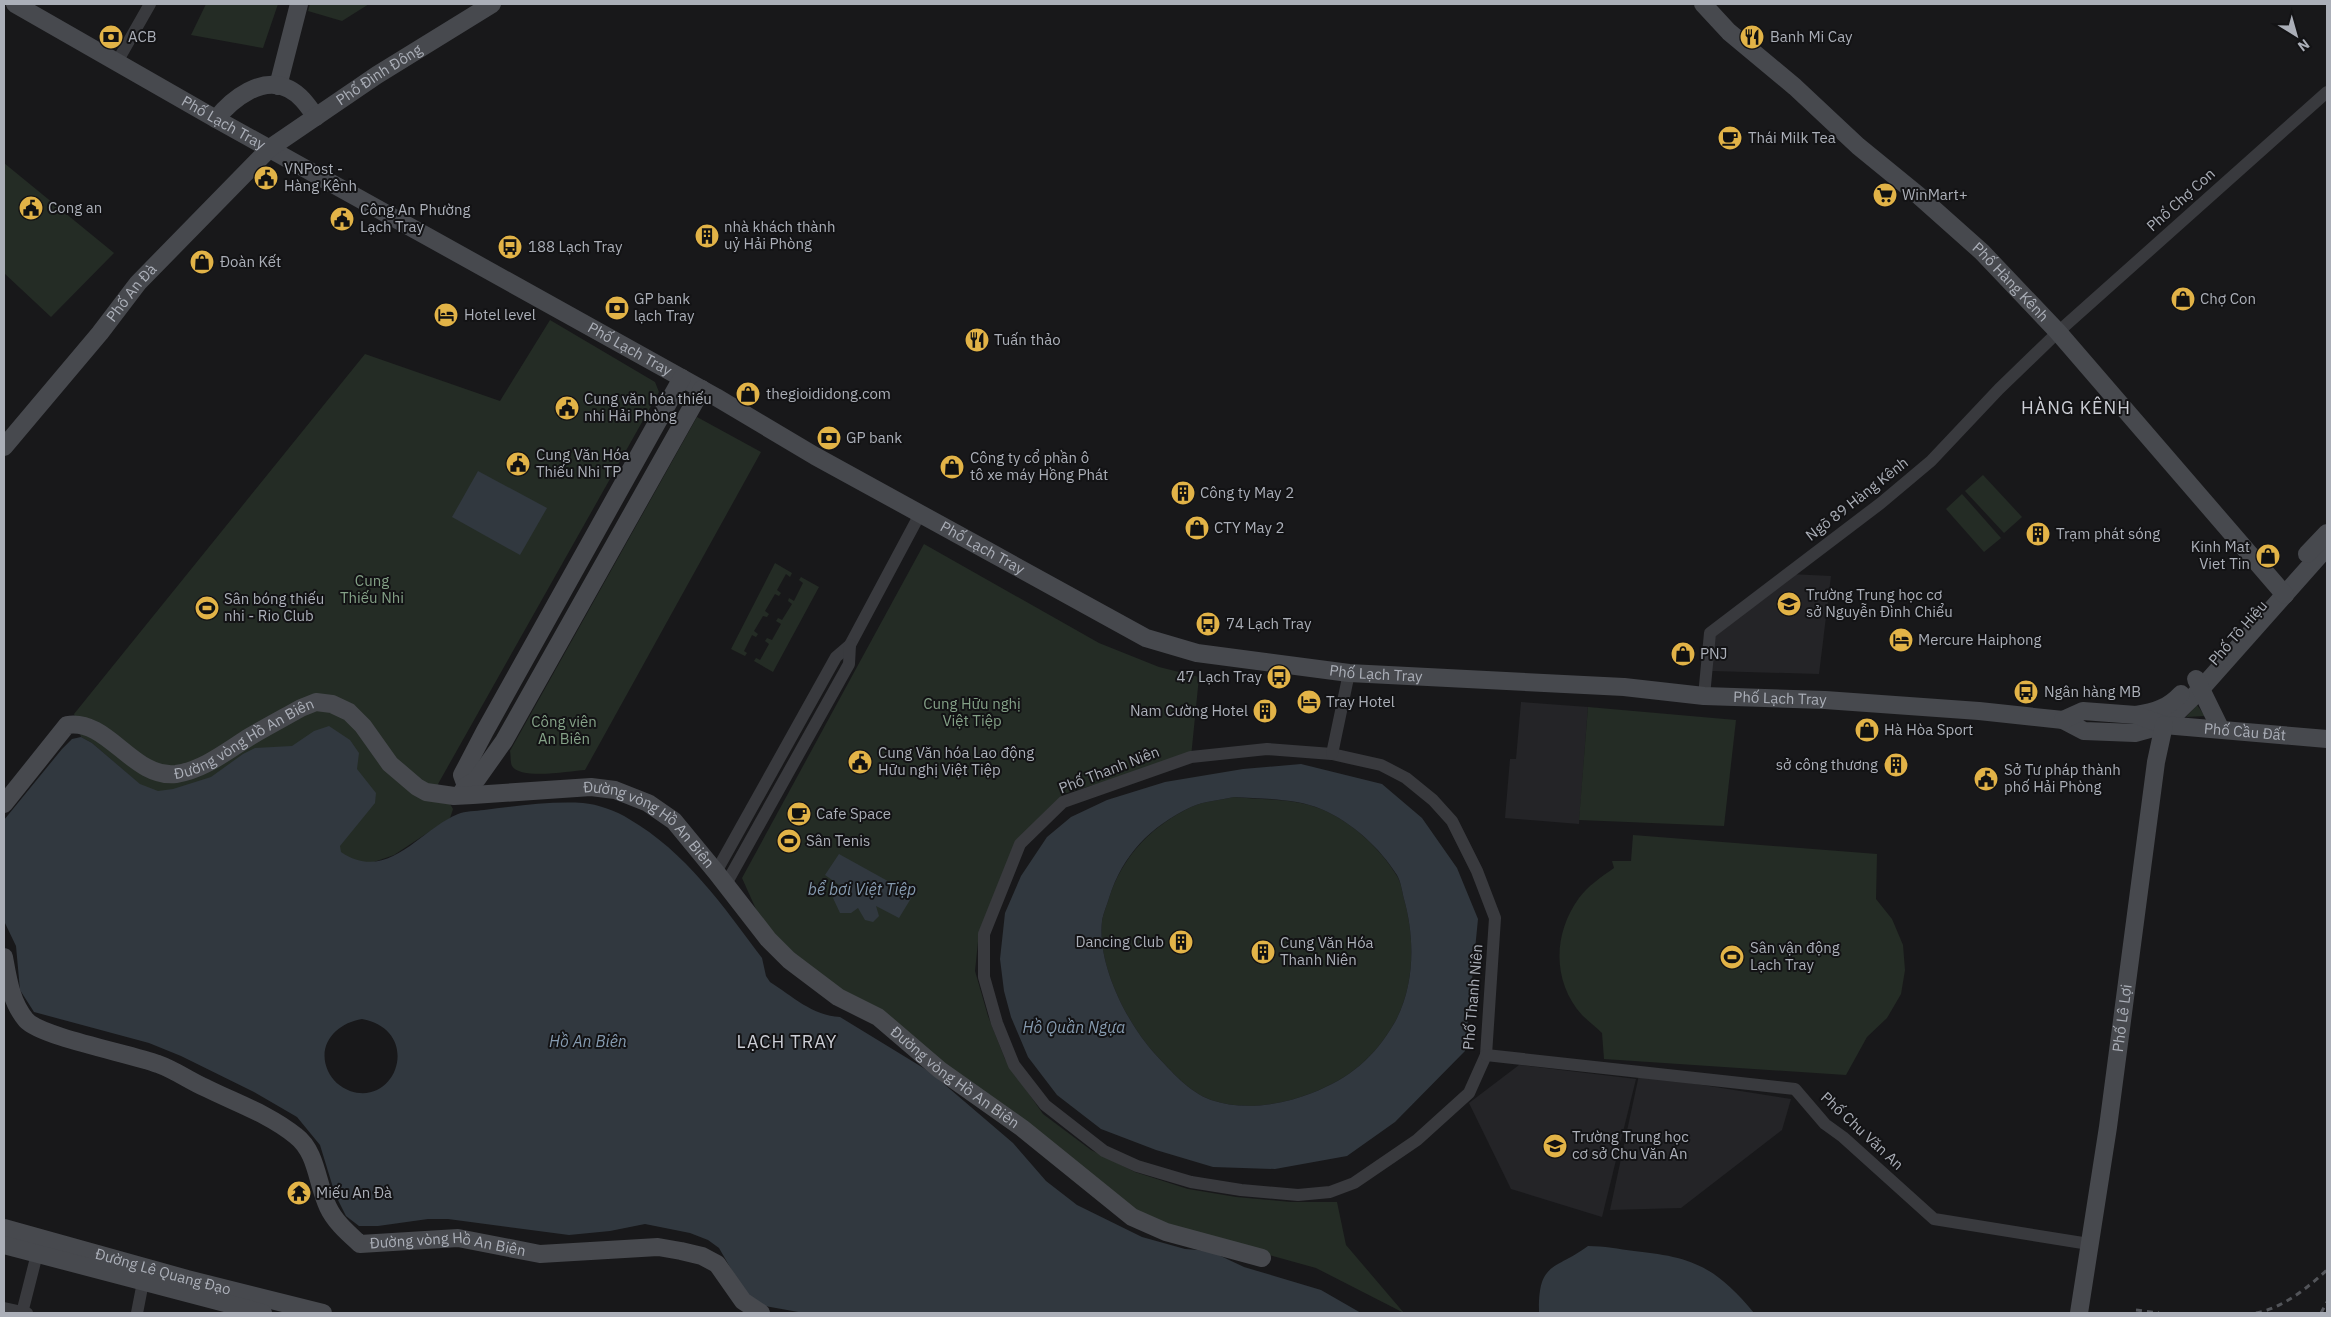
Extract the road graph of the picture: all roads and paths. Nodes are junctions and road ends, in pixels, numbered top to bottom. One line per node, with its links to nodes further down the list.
1 (16, 4): 6 (street, Phố Lạch Tray)
2 (150, 4): 6 (street)
3 (299, 4): 7 (street)
4 (492, 4): 9 (street, Phố Đình Đông)
5 (1703, 4): 12 (street, Phố Hàng Kênh)
6 (118, 62): 10 (street, Phố Lạch Tray)
7 (278, 86): 9 (street); 10 (street)
8 (2327, 92): 12 (street, Phố Chợ Con)
9 (316, 117): 11 (street, Phố Đình Đông)
10 (216, 119): 11 (street, Phố Lạch Tray)
11 (270, 148): 13 (street, Phố Lạch Tray); 15 (street, Phố An Đà)
12 (2058, 332): 20 (street, Phố Hàng Kênh); 25 (street, Ngõ 89 Hàng Kênh)
13 (682, 378): 14 (street, Phố Lạch Tray); 19 (street)
14 (702, 389): 16 (street, Phố Lạch Tray); 21 (street)
15 (4, 448)
16 (920, 514): 22 (street); 23 (street, Phố Lạch Tray)
17 (2327, 532): 20 (street, Phố Tô Hiệu)
18 (2327, 547): 20 (street, Phố Tô Hiệu)
19 (567, 587): 21 (street); 36 (street)
20 (2281, 590): 24 (street, Phố Tô Hiệu)
21 (585, 598): 36 (street)
22 (850, 645): 29 (street); 31 (street)
23 (1349, 673): 25 (street, Phố Lạch Tray); 33 (street)
24 (2198, 685): 26 (street, Phố Tô Hiệu); 28 (street, Phố Tô Hiệu); 30 (street)
25 (1704, 696): 27 (street, Phố Lạch Tray)
26 (2136, 715): 27 (street, Phố Lạch Tray); 28 (street, Phố Lạch Tray)
27 (2063, 720): 28 (street, Phố Lạch Tray)
28 (2164, 724): 30 (street, Phố Cầu Đất); 43 (street, Phố Lê Lợi)
29 (798, 725): 31 (street); 34 (street)
30 (2220, 728): 32 (street, Phố Cầu Đất)
31 (810, 732): 35 (street)
32 (2327, 739)
33 (1332, 754): 41 (street, Phố Thanh Niên); 41 (street, Phố Thanh Niên)
34 (769, 776): 35 (street); 38 (street)
35 (782, 783): 38 (street)
36 (463, 791): 37 (street, Đường vòng Hồ An Biên); 38 (street, Đường vòng Hồ An Biên)
37 (4, 804)
38 (721, 878): 46 (street, Đường vòng Hồ An Biên)
39 (4, 957): 40 (street, Đường vòng Hồ An Biên)
40 (8, 998): 53 (street, Đường vòng Hồ An Biên)
41 (1486, 1055): 43 (street, Phố Chu Văn An)
42 (4, 1228): 52 (street, Đường Lê Quang Đạo)
43 (2089, 1244): 54 (street, Phố Lê Lợi)
44 (4, 1245): 45 (street, Đường Lê Quang Đạo)
45 (37, 1254): 47 (street, Đường Lê Quang Đạo); 49 (street)
46 (1262, 1258)
47 (143, 1282): 50 (street); 51 (street, Đường Lê Quang Đạo)
48 (4, 1308): 49 (street)
49 (24, 1313)
50 (137, 1313)
51 (264, 1313)
52 (322, 1313)
53 (761, 1313)
54 (2079, 1313)

